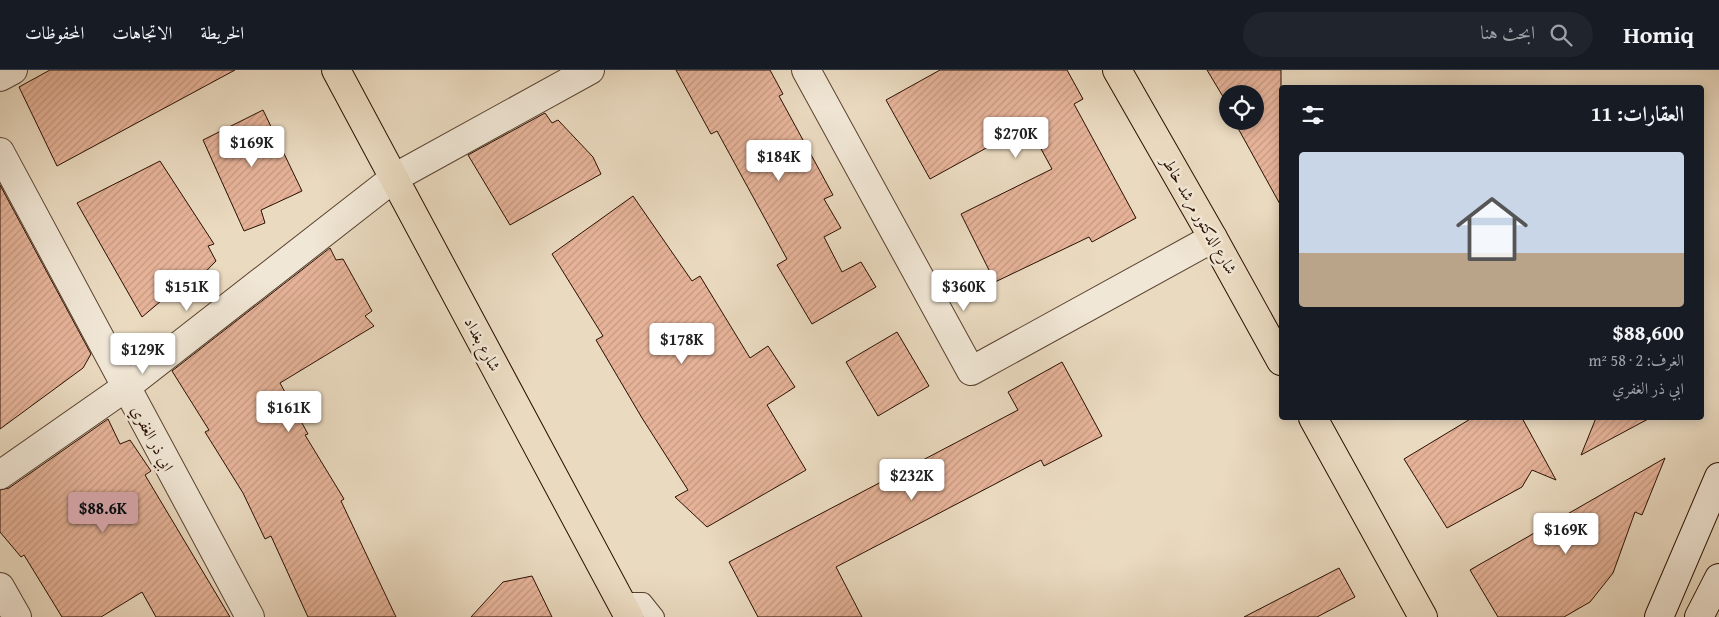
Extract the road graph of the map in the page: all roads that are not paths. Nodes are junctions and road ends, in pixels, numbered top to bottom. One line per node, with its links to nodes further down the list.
1 (13, 70): 6 (street)
2 (336, 70): 8 (main road, شارع بغداد)
3 (590, 70): 8 (street)
4 (806, 70): 9 (street)
5 (1117, 70): 9 (main road, شارع الدكتور مرشد خاطر)
6 (0, 77)
7 (0, 152): 11 (street, ابي ذر الغفري)
8 (394, 178): 11 (street); 17 (main road, شارع بغداد)
9 (1213, 238): 10 (main road, شارع الدكتور مرشد خاطر)
10 (1279, 357)
11 (126, 387): 13 (street); 19 (street, ابي ذر الغفري)
12 (1314, 420): 21 (main road)
13 (0, 475)
14 (1719, 477): 22 (street)
15 (1719, 578): 23 (street)
16 (0, 587): 18 (street)
17 (625, 610): 20 (lane)
18 (17, 617)
19 (250, 617)
20 (655, 617)
21 (1423, 617)
22 (1660, 617)
23 (1699, 617)

